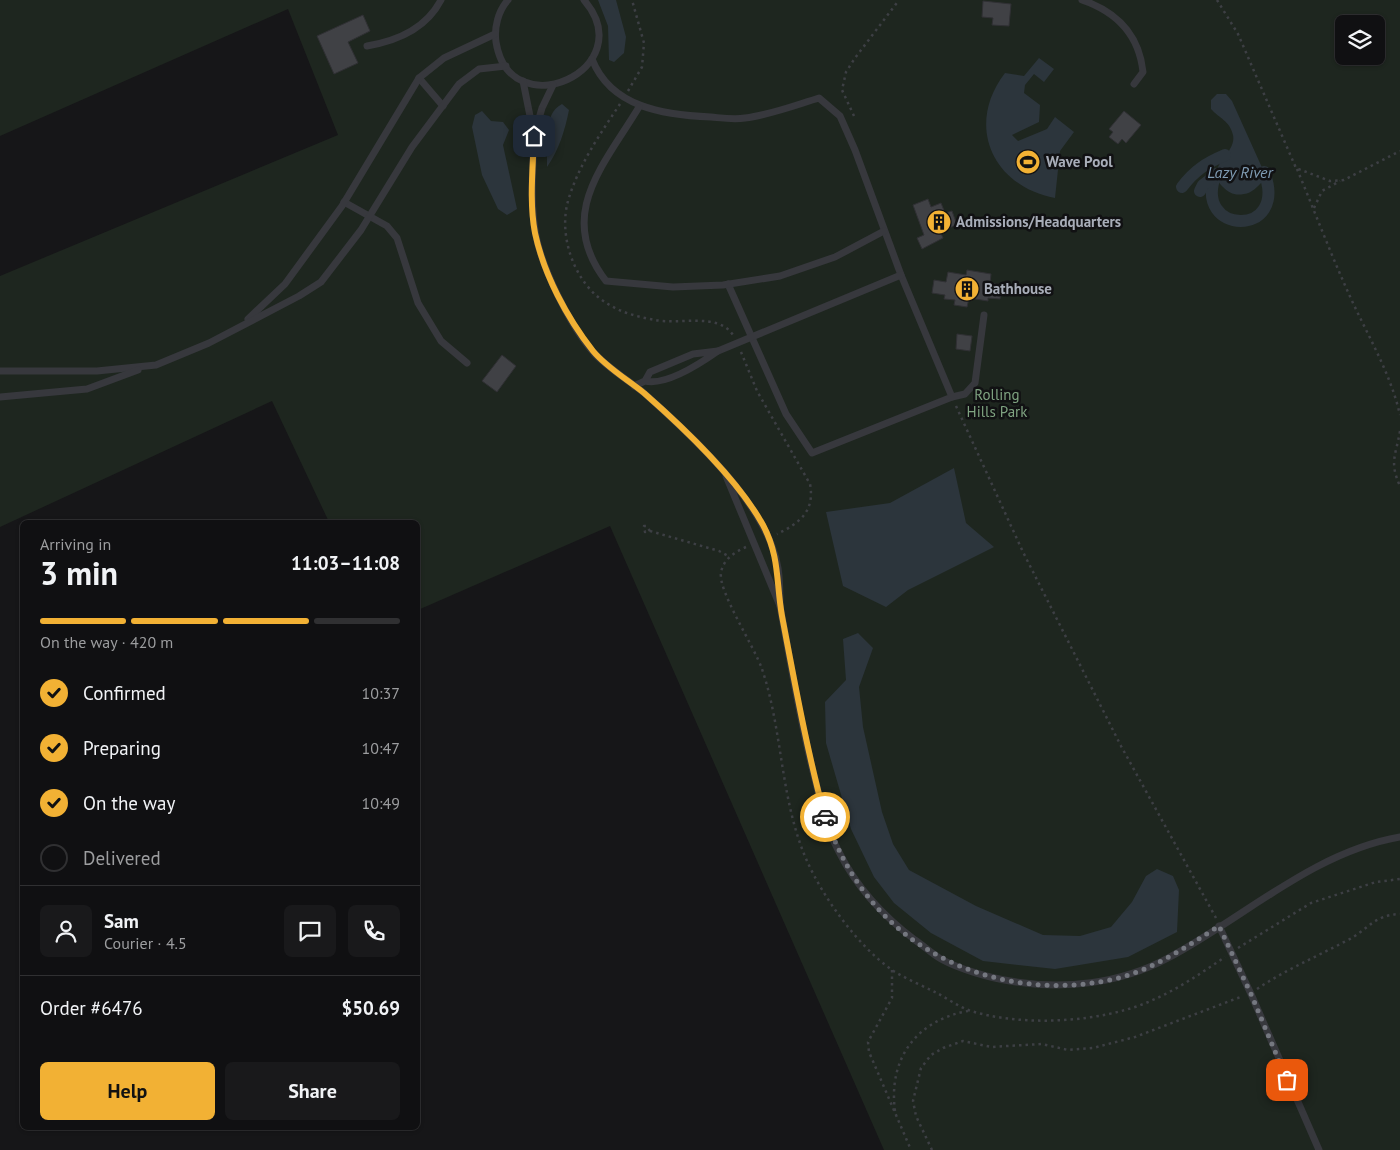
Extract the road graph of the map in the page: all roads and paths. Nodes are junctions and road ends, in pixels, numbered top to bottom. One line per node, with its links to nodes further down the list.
1 (441, 0): 8 (lane)
2 (508, 0): 7 (lane)
3 (584, 0): 9 (lane)
4 (899, 0): 17 (path)
5 (1082, 0): 13 (lane)
6 (1218, 0): 20 (path)
7 (495, 34): 10 (lane); 11 (lane)
8 (367, 46)
9 (592, 59): 14 (lane); 16 (lane)
10 (506, 66): 12 (lane); 15 (lane)
11 (419, 78): 15 (lane); 22 (lane)
12 (524, 81): 14 (lane); 18 (lane)
13 (1134, 84)
14 (554, 85): 18 (lane)
15 (443, 106): 24 (lane)
16 (639, 107): 25 (lane); 27 (lane)
17 (854, 116)
18 (534, 136): 36 (lane)
19 (1400, 151): 21 (path)
20 (1296, 168): 21 (path); 23 (path)
21 (1344, 180): 23 (path)
22 (344, 202): 24 (lane); 29 (lane)
23 (1314, 209): 39 (path)
24 (369, 216): 29 (lane); 32 (lane)
25 (884, 230): 26 (lane); 27 (lane)
26 (901, 275): 30 (lane); 38 (lane)
27 (728, 284): 30 (lane)
28 (984, 315): 38 (lane)
29 (242, 324): 33 (lane)
30 (752, 337): 31 (lane); 38 (lane)
31 (718, 351): 35 (lane); 35 (lane)
32 (467, 363)
33 (143, 368): 34 (lane); 37 (lane)
34 (0, 371)
35 (645, 381): 36 (lane)
36 (634, 386): 41 (lane)
37 (0, 397)
38 (952, 397): 48 (path)
39 (1400, 415)
40 (1400, 431): 42 (path)
41 (726, 476): 45 (lane); 45 (lane)
42 (1400, 486)
43 (650, 531): 44 (path)
44 (730, 557)
45 (780, 606): 48 (lane)
46 (1400, 837): 48 (lane)
47 (1400, 914): 50 (path)
48 (1219, 926): 50 (lane)
49 (892, 970): 52 (path)
50 (1251, 994): 54 (path); 55 (lane)
51 (970, 1011): 52 (path)
52 (896, 1114): 53 (path)
53 (911, 1150)
54 (932, 1150)
55 (1319, 1150)

